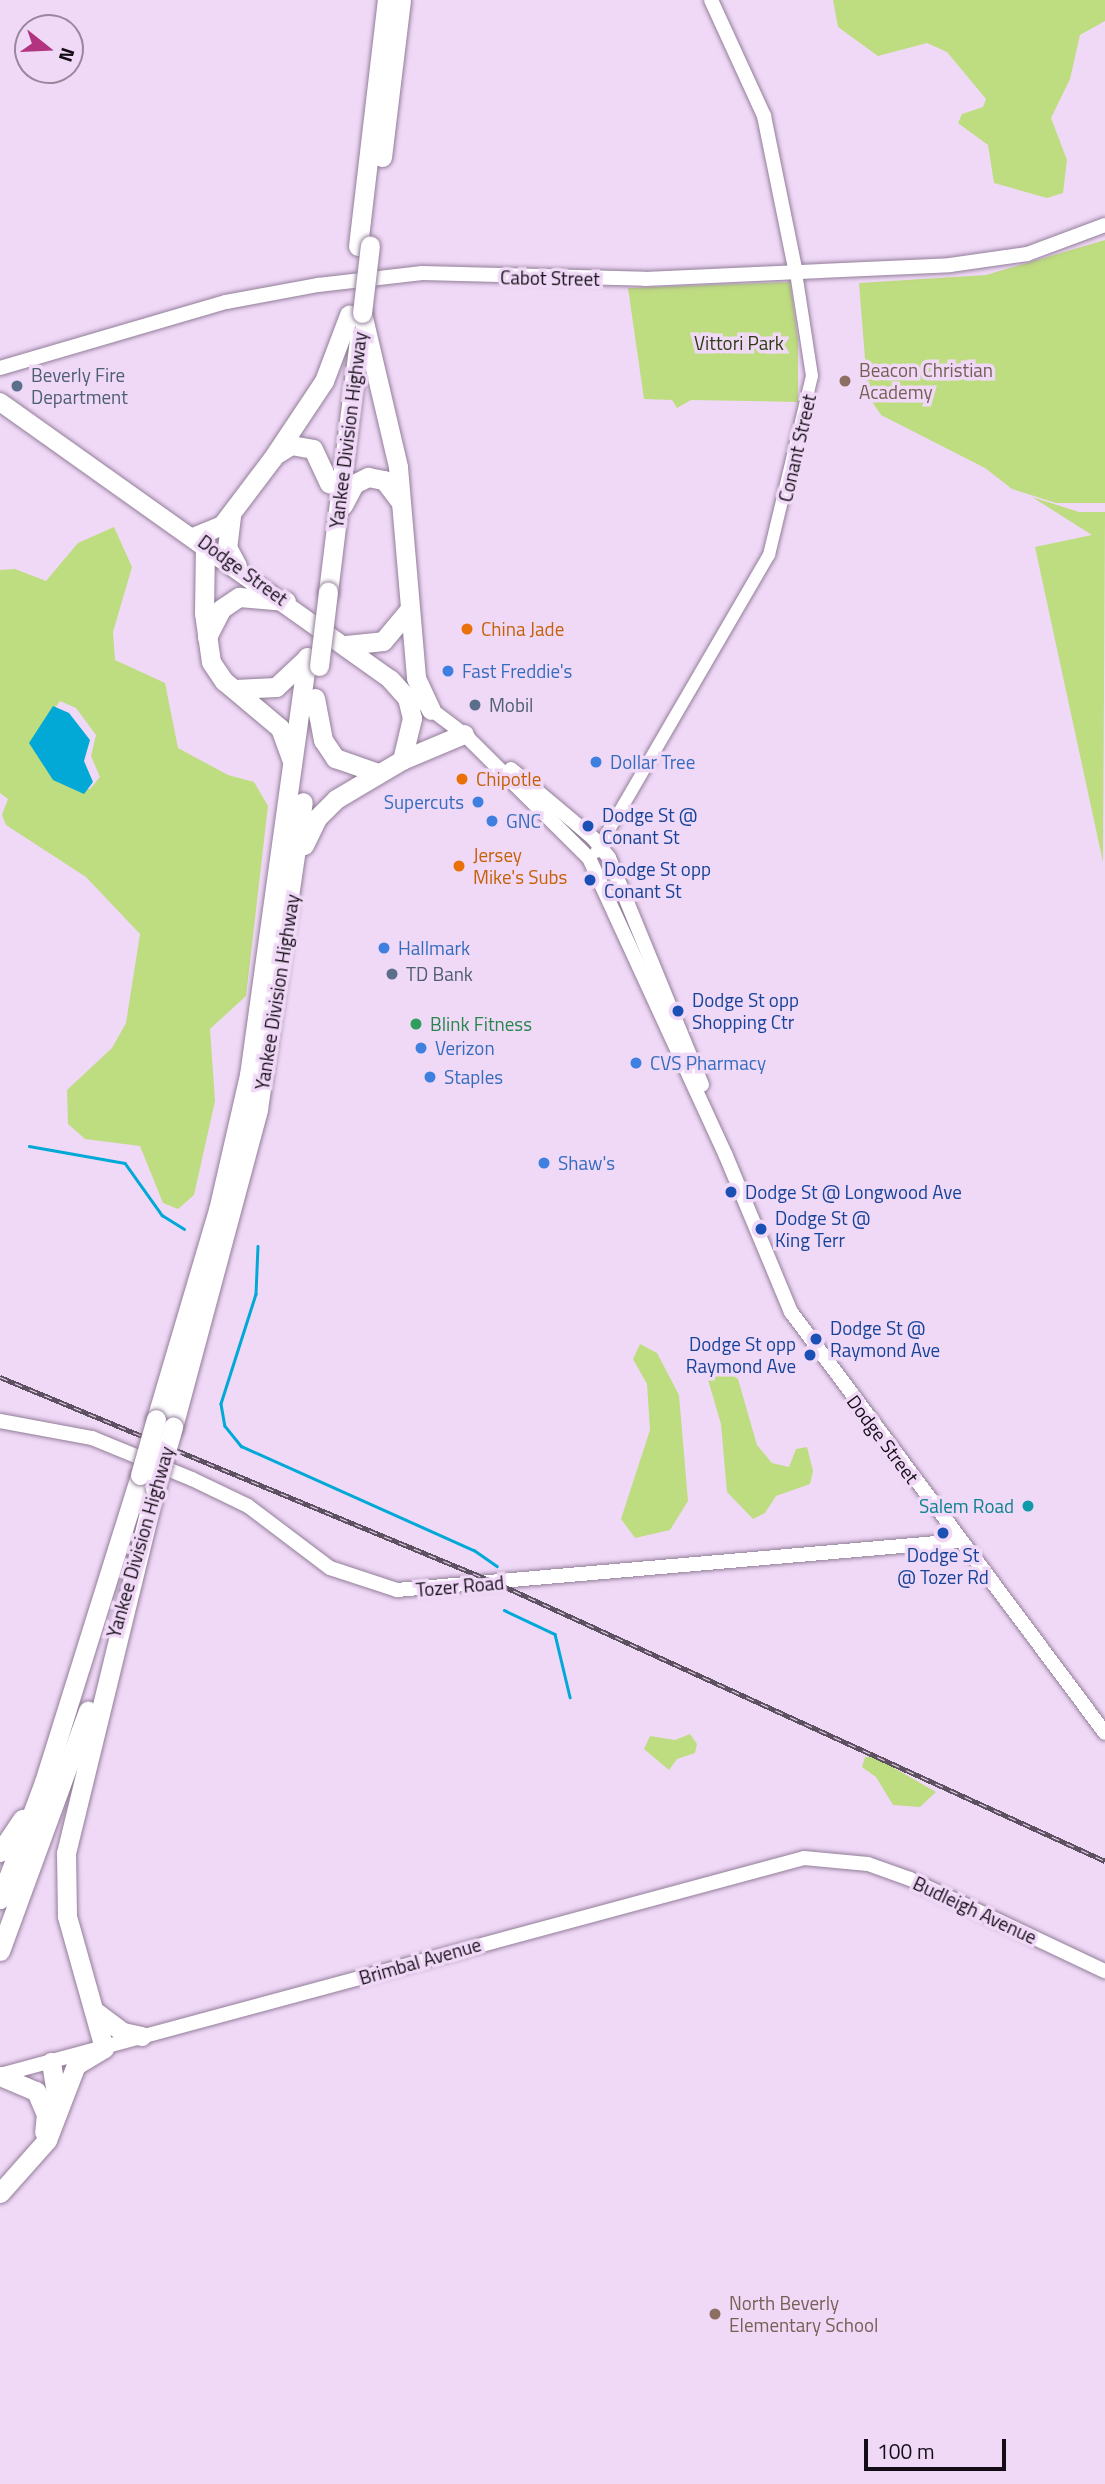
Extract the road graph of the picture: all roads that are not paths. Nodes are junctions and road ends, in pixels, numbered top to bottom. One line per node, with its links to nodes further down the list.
1 (387, 0): 5 (highway, Yankee Division Highway)
2 (401, 0): 5 (highway, Yankee Division Highway)
3 (711, 0): 6 (main road, Conant Street)
4 (1105, 225): 6 (main road, Cabot Street)
5 (364, 246): 7 (highway, Yankee Division Highway, bridge)
6 (796, 273): 8 (main road, Cabot Street); 32 (street, Conant Street)
7 (356, 314): 11 (highway); 12 (highway, Yankee Division Highway); 13 (highway); 15 (highway, Yankee Division Highway)
8 (0, 368)
9 (0, 402): 10 (highway, Dodge Street)
10 (8, 412): 16 (highway, Dodge Street)
11 (272, 458): 12 (highway); 14 (highway)
12 (329, 484): 18 (highway, Yankee Division Highway)
13 (400, 501): 15 (highway); 20 (highway)
14 (231, 516): 16 (highway); 17 (highway)
15 (336, 526): 18 (highway, Yankee Division Highway)
16 (200, 539): 17 (highway, Dodge Street); 21 (highway)
17 (237, 566): 19 (highway, Dodge Street)
18 (322, 588): 23 (highway, Yankee Division Highway)
19 (286, 601): 21 (highway); 22 (highway, Dodge Street)
20 (407, 612): 22 (highway); 27 (highway)
21 (205, 641): 25 (highway)
22 (346, 645): 24 (highway, Dodge Street)
23 (313, 662): 25 (highway); 26 (highway, Yankee Division Highway); 31 (highway, Yankee Division Highway)
24 (390, 679): 27 (main road, Dodge Street); 29 (highway)
25 (232, 688): 31 (highway)
26 (315, 698): 30 (highway); 34 (highway, Yankee Division Highway)
27 (431, 710): 28 (main road, Dodge Street)
28 (464, 734): 29 (highway); 32 (main road, Dodge Street); 33 (main road, Dodge Street)
29 (402, 760): 30 (highway)
30 (378, 773): 34 (highway)
31 (291, 795): 37 (highway, Yankee Division Highway)
32 (601, 848): 33 (street, Conant Street); 35 (main road, Dodge Street)
33 (589, 858): 35 (main road, Dodge Street)
34 (291, 901): 37 (highway, Yankee Division Highway)
35 (726, 1156): 39 (main road, Dodge Street)
36 (0, 1422): 39 (main road, Tozer Road)
37 (164, 1423): 38 (highway, Yankee Division Highway, bridge); 41 (highway, Yankee Division Highway, bridge)
38 (155, 1489): 45 (highway, Yankee Division Highway); 47 (highway)
39 (959, 1541): 40 (main road, Dodge Street)
40 (1105, 1733)
41 (44, 1782): 42 (highway); 44 (highway, Yankee Division Highway)
42 (0, 1852)
43 (841, 1859): 46 (main road, Budleigh Avenue); 48 (main road, Brimbal Avenue)
44 (0, 1899)
45 (0, 1951)
46 (1105, 1971)
47 (96, 2012): 48 (highway); 49 (highway)
48 (142, 2036): 49 (main road, Brimbal Avenue)
49 (104, 2048): 50 (main road, Brimbal Avenue); 52 (highway)
50 (51, 2062): 51 (main road, Brimbal Avenue); 52 (highway)
51 (0, 2075): 53 (highway)
52 (57, 2115): 54 (highway)
53 (0, 2182)
54 (0, 2193)

